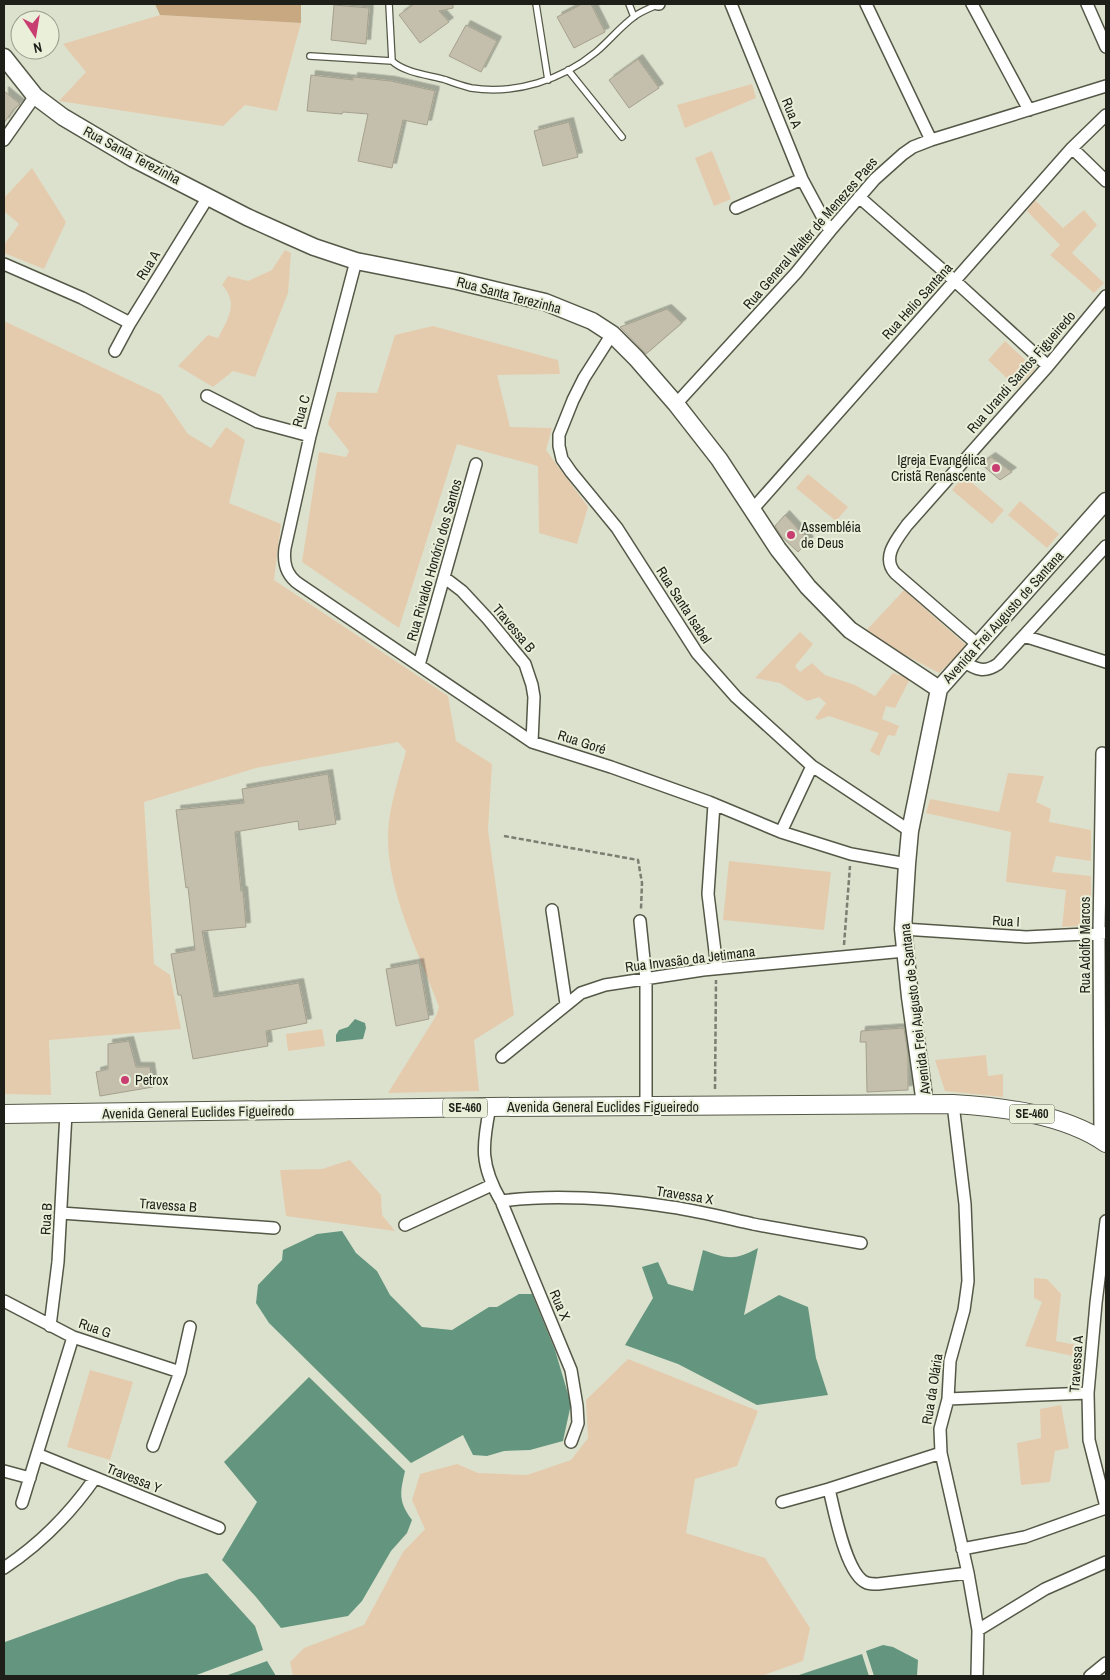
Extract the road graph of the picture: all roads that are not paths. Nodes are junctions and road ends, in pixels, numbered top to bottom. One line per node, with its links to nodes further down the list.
1 (389, 4): 13 (lane)
2 (536, 4): 15 (lane)
3 (629, 4): 9 (lane)
4 (659, 4): 9 (lane)
5 (731, 4): 24 (street, Rua A)
6 (866, 4): 22 (street)
7 (972, 4): 18 (street)
8 (1087, 4): 10 (street)
9 (634, 17): 14 (lane)
10 (1106, 47)
11 (310, 56): 13 (lane)
12 (4, 57): 17 (street, Rua Santa Terezinha)
13 (392, 61): 15 (lane)
14 (568, 70): 15 (lane); 20 (lane)
15 (548, 80)
16 (1106, 86): 18 (street, Rua General Walter de Menezes Paes)
17 (35, 96): 21 (street); 26 (street, Rua Santa Terezinha)
18 (1029, 110): 22 (street, Rua General Walter de Menezes Paes)
19 (1106, 115): 23 (street, Rua Helio Santana)
20 (622, 137)
21 (4, 140)
22 (931, 140): 27 (street, Rua General Walter de Menezes Paes)
23 (1072, 148): 25 (street); 32 (street, Rua Helio Santana)
24 (802, 178): 28 (street); 29 (street, Rua A)
25 (1106, 181)
26 (208, 197): 30 (street, Rua Santa Terezinha); 34 (street, Rua A)
27 (859, 197): 29 (street, Rua General Walter de Menezes Paes); 32 (street)
28 (736, 208)
29 (830, 231): 39 (street, Rua General Walter de Menezes Paes)
30 (356, 261): 35 (street, Rua Santa Terezinha); 40 (street, Rua C)
31 (4, 264): 34 (street)
32 (956, 281): 37 (street); 43 (street, Rua Helio Santana)
33 (1106, 296): 37 (street, Rua Urandi Santos Figueiredo)
34 (130, 323): 36 (street, Rua A)
35 (612, 334): 39 (street, Rua Santa Terezinha); 55 (street, Rua Santa Isabel)
36 (115, 351)
37 (1048, 366): 48 (street, Rua Urandi Santos Figueiredo)
38 (207, 396): 40 (street)
39 (676, 404): 43 (street, Rua Santa Terezinha)
40 (310, 436): 45 (street, Rua C)
41 (476, 464): 46 (street, Rua Rivaldo Honório dos Santos)
42 (1106, 501): 48 (street, Avenida Frei Augusto de Santana)
43 (752, 510): 52 (street, Rua Santa Terezinha)
44 (1106, 546): 47 (street)
45 (286, 570): 51 (street, Rua Goré)
46 (445, 578): 51 (street, Rua Rivaldo Honório dos Santos); 53 (street, Travessa B)
47 (1024, 636): 49 (street); 50 (street)
48 (977, 644): 49 (street, Avenida Frei Augusto de Santana)
49 (963, 661): 52 (street, Avenida Frei Augusto de Santana)
50 (1106, 662)
51 (419, 665): 53 (street, Rua Goré)
52 (939, 689): 58 (street, Avenida Frei Augusto de Santana)
53 (532, 742): 57 (street, Rua Goré)
54 (1102, 753): 56 (street, Rua Adolfo Marcos)
55 (812, 766): 58 (street, Rua Santa Isabel); 59 (street)
56 (1104, 796): 64 (street, Rua Adolfo Marcos)
57 (714, 804): 59 (street, Rua Goré); 66 (street)
58 (910, 831): 60 (street, Avenida Frei Augusto de Santana)
59 (781, 832): 60 (street, Rua Goré)
60 (907, 864): 63 (street, Avenida Frei Augusto de Santana)
61 (552, 910): 68 (street)
62 (640, 921): 67 (street)
63 (903, 929): 64 (street, Rua I); 65 (street, Avenida Frei Augusto de Santana)
64 (1103, 933): 76 (street, Rua Adolfo Marcos)
65 (905, 951): 66 (street, Rua Invasão da Jetimana); 70 (street, Avenida Frei Augusto de Santana)
66 (717, 968): 67 (street, Rua Invasão da Jetimana)
67 (646, 979): 68 (street, Rua Invasão da Jetimana); 73 (street)
68 (566, 1004): 69 (street, Rua Invasão da Jetimana)
69 (502, 1057)
70 (925, 1104): 71 (main road, Avenida General Euclides Figueiredo / SE-460); 73 (main road, Avenida General Euclides Figueiredo / SE-460)
71 (953, 1104): 76 (main road, Avenida General Euclides Figueiredo / SE-460); 90 (street, Rua da Olária)
72 (490, 1107): 73 (main road, Avenida General Euclides Figueiredo / SE-460); 74 (main road, Avenida General Euclides Figueiredo / SE-460); 77 (street, Rua X)
73 (646, 1107)
74 (66, 1113): 75 (main road, Avenida General Euclides Figueiredo / SE-460); 79 (street, Rua B)
75 (4, 1114)
76 (1103, 1141)
77 (492, 1185): 78 (street, Rua X); 81 (street)
78 (501, 1200): 83 (street, Travessa X); 91 (street, Rua X)
79 (61, 1213): 82 (street, Travessa B); 85 (street, Rua B)
80 (1106, 1221): 89 (street, Travessa A)
81 (405, 1225)
82 (274, 1228)
83 (861, 1244)
84 (4, 1301): 85 (street, Rua G)
85 (50, 1326): 87 (street, Rua G)
86 (190, 1327): 88 (street)
87 (73, 1337): 88 (street, Rua G); 94 (street)
88 (180, 1372): 92 (street)
89 (1088, 1393): 90 (street); 101 (street, Travessa A)
90 (948, 1399): 93 (street, Rua da Olária)
91 (571, 1442)
92 (154, 1446)
93 (940, 1452): 98 (street); 103 (street, Rua da Olária)
94 (37, 1454): 96 (street); 97 (street, Travessa Y)
95 (4, 1471): 96 (street)
96 (30, 1478): 100 (street)
97 (94, 1478): 102 (street, Travessa Y); 105 (street)
98 (830, 1489): 99 (street); 106 (street)
99 (782, 1502)
100 (22, 1503)
101 (1106, 1508): 103 (street)
102 (220, 1528)
103 (962, 1548): 106 (street, Rua da Olária)
104 (1106, 1562): 107 (street)
105 (4, 1568)
106 (968, 1573): 107 (street, Rua da Olária)
107 (978, 1630): 109 (street, Rua da Olária)
108 (1106, 1664): 110 (street)
109 (977, 1676)
110 (1090, 1676)

